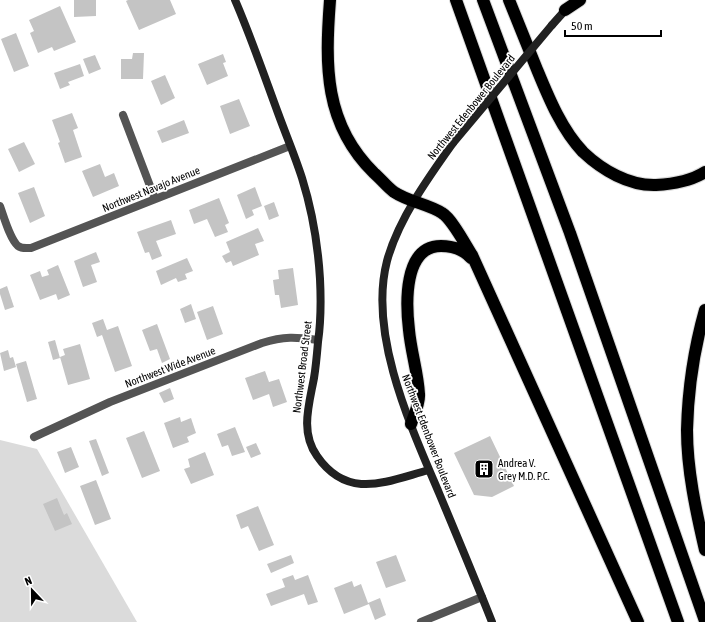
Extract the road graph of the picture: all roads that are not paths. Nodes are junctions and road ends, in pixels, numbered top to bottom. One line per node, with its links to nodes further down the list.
1 (235, 0): 10 (main road, Northwest Broad Street)
2 (330, 0): 13 (highway)
3 (456, 0): 27 (highway)
4 (483, 0): 23 (highway)
5 (509, 0): 11 (highway)
6 (574, 0): 8 (main road, Northwest Edenbower Boulevard)
7 (580, 0): 8 (highway)
8 (565, 10): 13 (main road, Northwest Edenbower Boulevard, bridge)
9 (122, 115): 12 (street)
10 (290, 146): 12 (street, Northwest Navajo Avenue); 17 (main road, Northwest Broad Street)
11 (705, 172)
12 (155, 199): 14 (street, Northwest Navajo Avenue)
13 (415, 201): 15 (highway); 18 (main road, Northwest Edenbower Boulevard)
14 (0, 206)
15 (478, 265): 18 (highway); 26 (highway)
16 (705, 310): 21 (highway)
17 (318, 340): 19 (street, Northwest Wide Avenue); 20 (main road, Northwest Broad Street)
18 (411, 424): 20 (main road, Northwest Edenbower Boulevard)
19 (34, 437)
20 (429, 470): 22 (main road, Northwest Edenbower Boulevard)
21 (705, 550)
22 (482, 597): 24 (street); 25 (main road, Northwest Edenbower Boulevard)
23 (705, 621)
24 (421, 622)
25 (492, 622)
26 (638, 622)
27 (678, 622)

